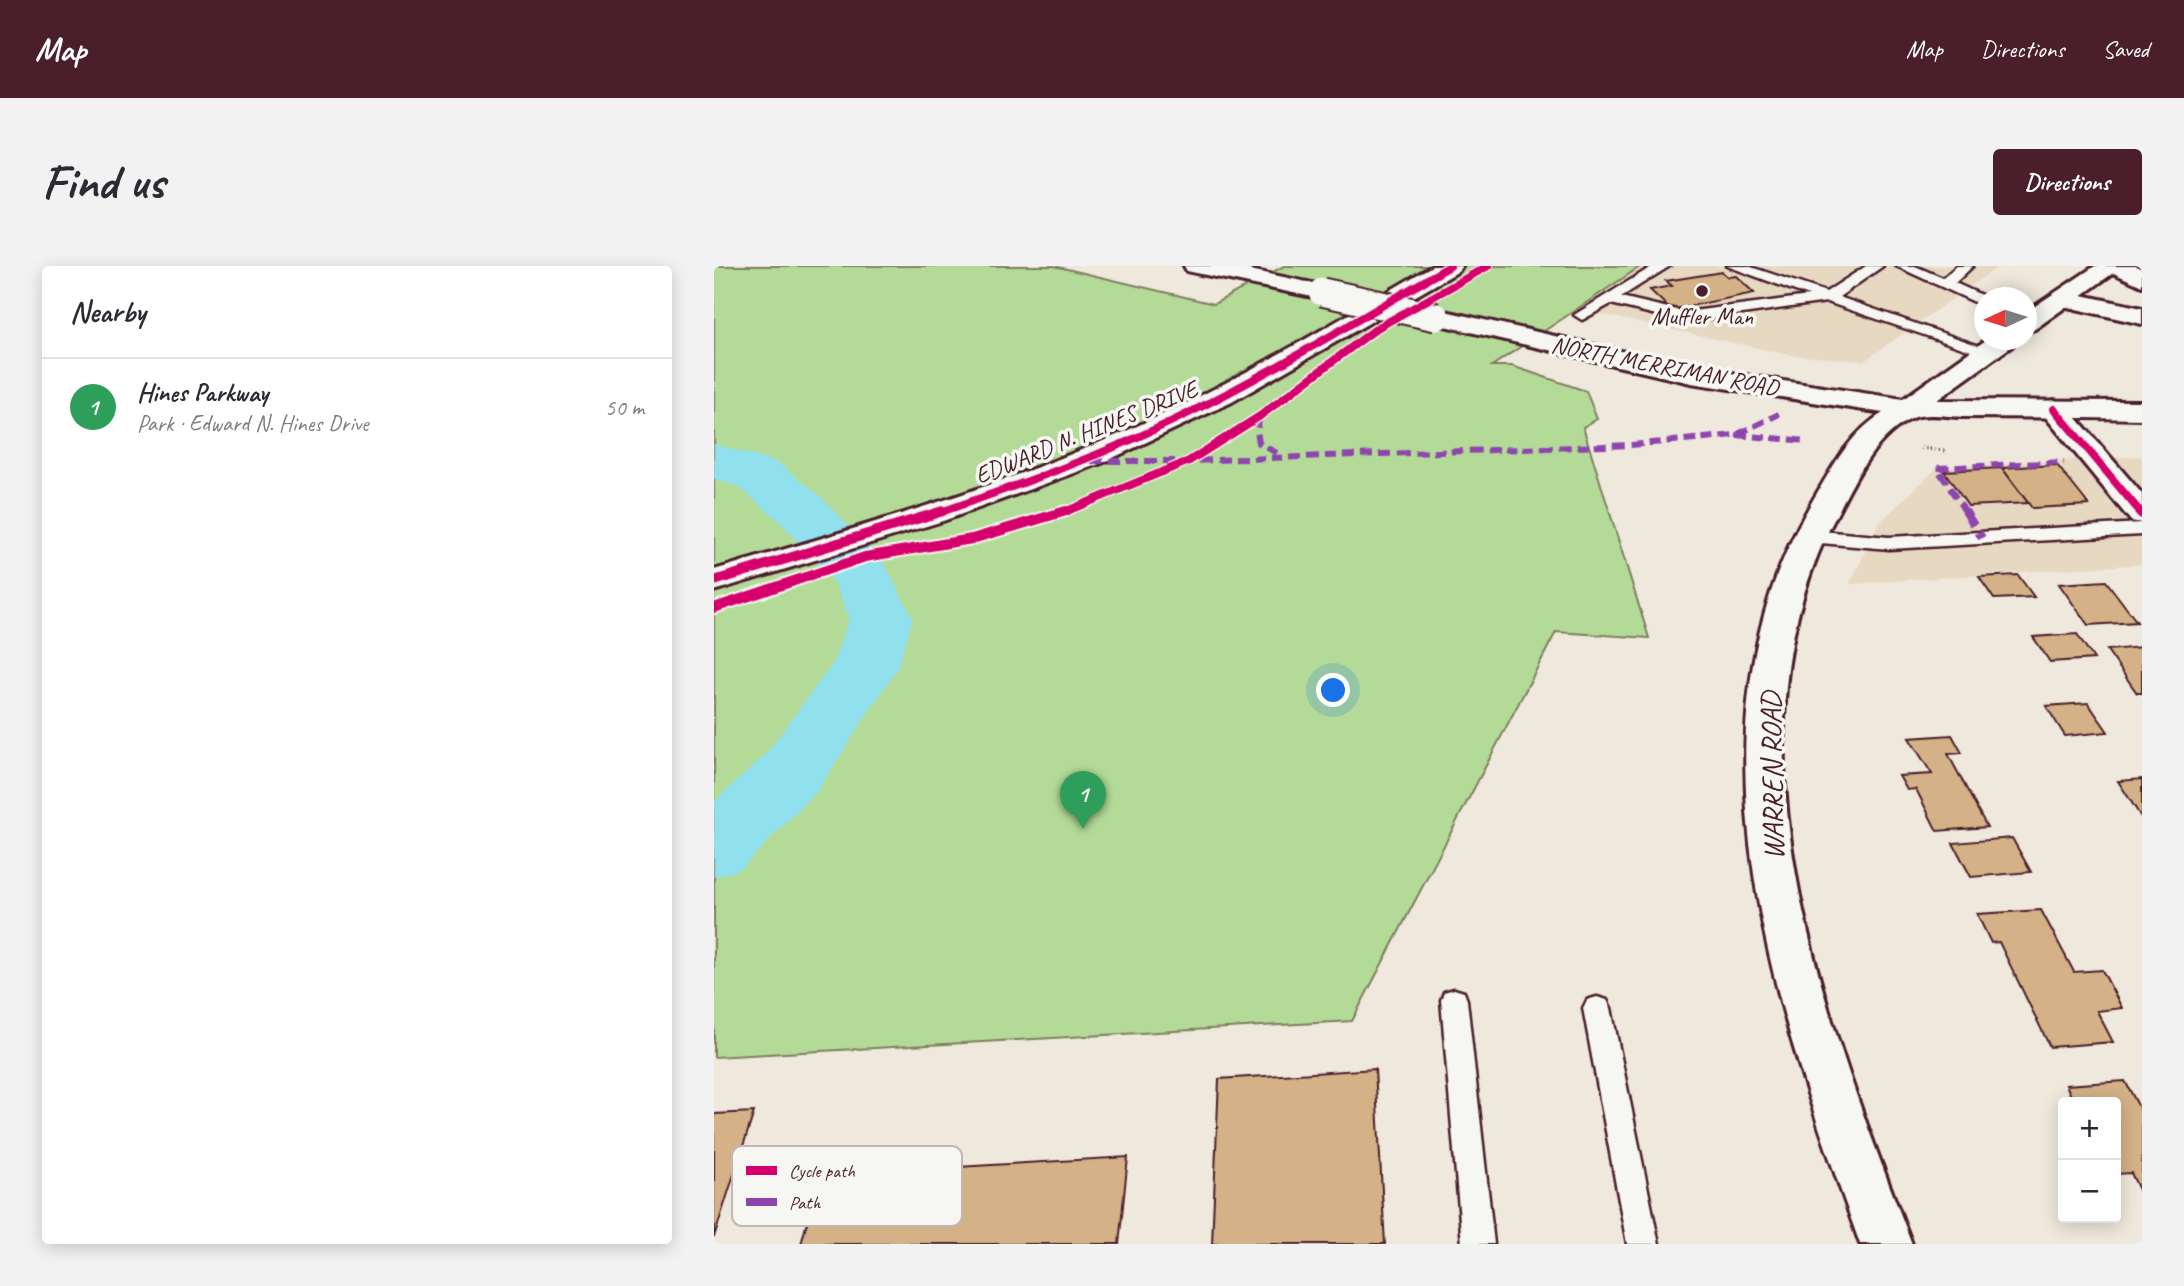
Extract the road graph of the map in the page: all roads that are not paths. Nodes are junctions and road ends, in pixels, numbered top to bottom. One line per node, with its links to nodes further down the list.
1 (1196, 266): 21 (main road, NORTH MERRIMAN ROAD, bridge)
2 (1450, 266): 27 (main road, EDWARD N. HINES DRIVE)
3 (1663, 266): 14 (lane)
4 (1734, 266): 13 (lane)
5 (1876, 266): 13 (lane)
6 (1903, 266): 11 (lane)
7 (1966, 266): 11 (lane)
8 (2111, 266): 15 (main road)
9 (2119, 266): 10 (main road)
10 (2142, 279)
11 (1945, 284): 12 (lane)
12 (1974, 297)
13 (1827, 298): 14 (lane); 19 (lane)
14 (1609, 299): 16 (lane)
15 (2063, 299): 17 (main road); 18 (main road)
16 (1582, 315)
17 (2037, 315)
18 (2142, 316)
19 (1974, 339)
20 (1987, 350): 21 (main road, WARREN ROAD)
21 (1908, 408): 22 (main road, NORTH MERRIMAN ROAD); 26 (main road, WARREN ROAD)
22 (2054, 409): 23 (main road, NORTH MERRIMAN ROAD); 24 (main road)
23 (2142, 410)
24 (2142, 514)
25 (2142, 529): 26 (lane)
26 (1810, 536): 32 (main road, WARREN ROAD)
27 (714, 581)
28 (1454, 999): 30 (lane)
29 (1597, 1008): 31 (lane)
30 (1478, 1244)
31 (1643, 1244)
32 (1886, 1244)

